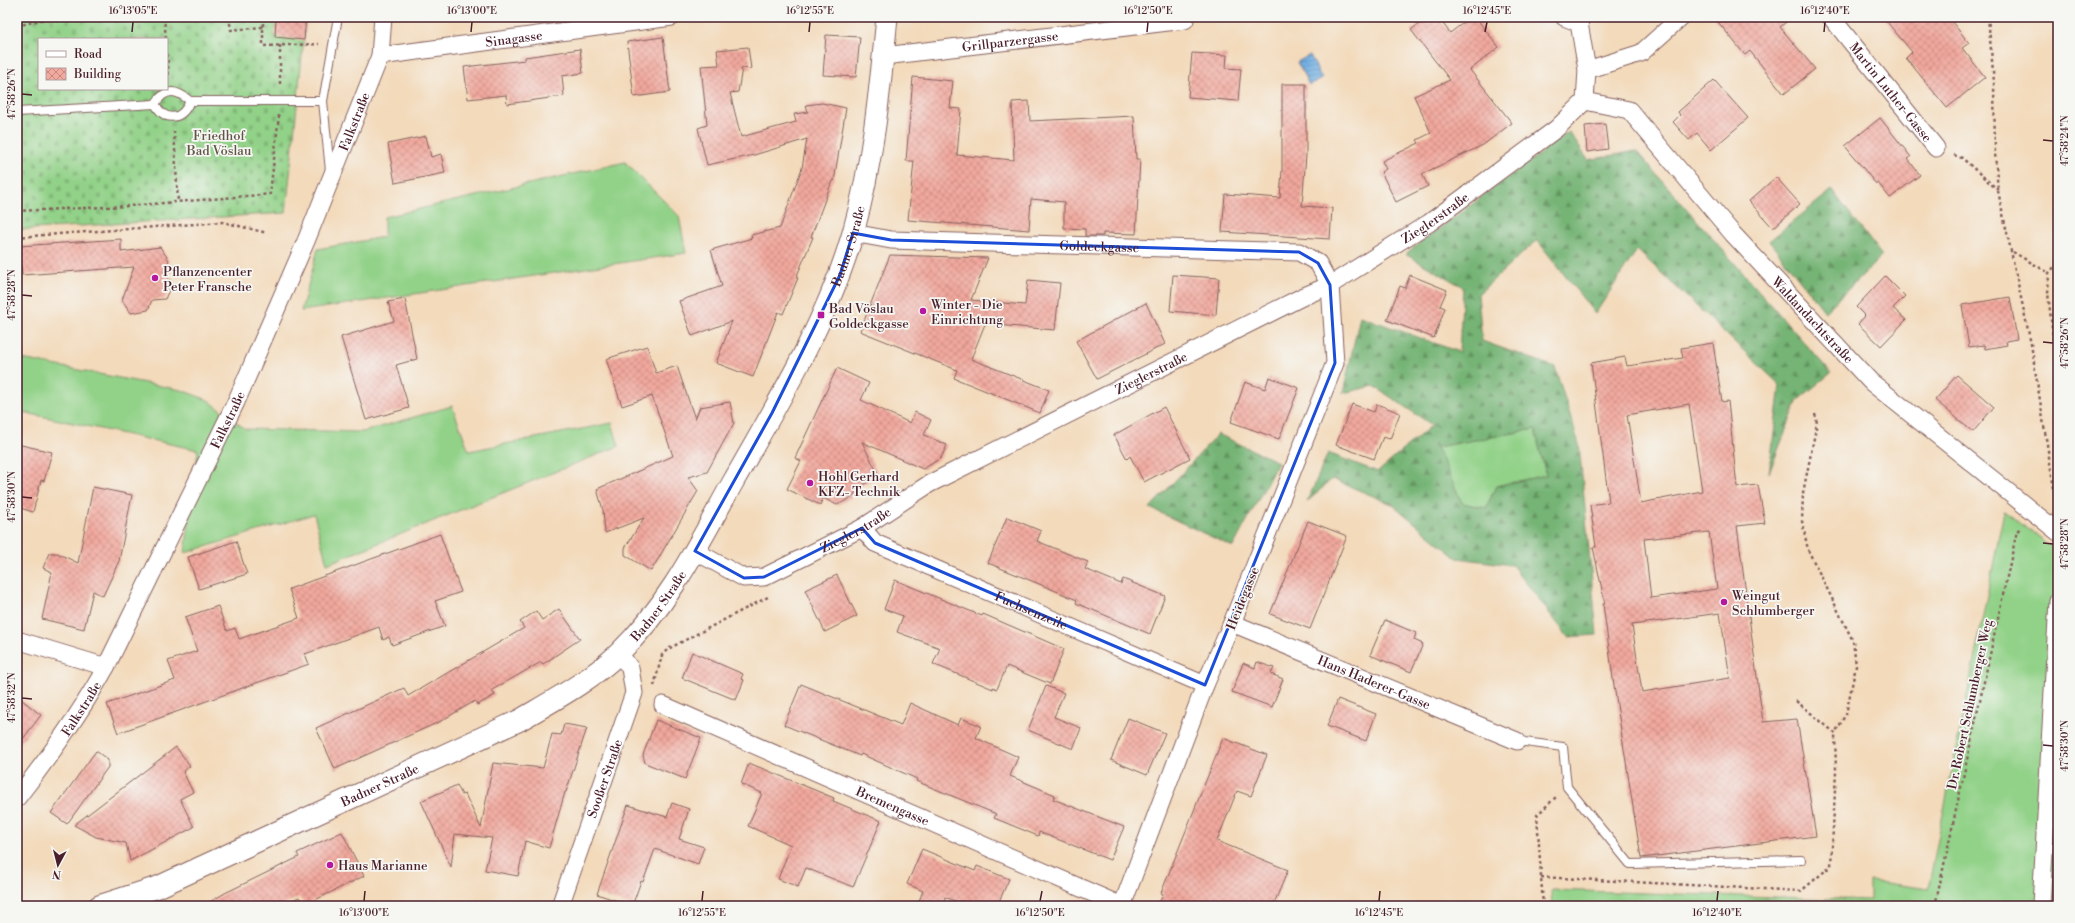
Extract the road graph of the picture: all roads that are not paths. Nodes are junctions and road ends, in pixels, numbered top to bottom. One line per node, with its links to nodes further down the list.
1 (338, 17): 12 (lane)
2 (383, 17): 9 (street, Falkstraße)
3 (672, 17): 9 (street, Sinagasse)
4 (887, 17): 10 (street, Badner Straße)
5 (1681, 17): 11 (street)
6 (1831, 17): 17 (street, Martin Luther-Gasse)
7 (1573, 19): 11 (street)
8 (1185, 20): 10 (street, Grillparzergasse)
9 (380, 56): 18 (street, Falkstraße)
10 (884, 56): 19 (street, Badner Straße)
11 (1587, 70): 14 (street)
12 (323, 100): 13 (lane); 18 (lane)
13 (190, 101): 15 (lane); 15 (lane)
14 (1585, 101): 20 (street, Zieglerstraße); 22 (street, Waldandachtstraße)
15 (156, 104): 16 (lane)
16 (17, 112)
17 (1936, 148)
18 (331, 178): 28 (street, Falkstraße)
19 (853, 233): 20 (street, Goldeckgasse); 23 (street, Badner Straße)
20 (1330, 285): 21 (street, Zieglerstraße); 25 (street, Heidegasse)
21 (862, 528): 23 (street, Zieglerstraße); 29 (street, Fuchsenzeile)
22 (2058, 532)
23 (695, 551): 27 (street, Badner Straße)
24 (2058, 600): 37 (street)
25 (1232, 623): 29 (street, Heidegasse); 31 (street, Hans Haderer-Gasse)
26 (17, 640): 28 (street)
27 (619, 653): 34 (street, Badner Straße); 35 (street, Sooßer Straße)
28 (106, 666): 32 (street, Falkstraße)
29 (1205, 685): 36 (street, Heidegasse)
30 (663, 705): 36 (street, Bremengasse)
31 (1517, 741): 33 (lane)
32 (17, 798)
33 (1801, 860)
34 (99, 906)
35 (560, 906)
36 (1122, 906)
37 (2040, 906)

